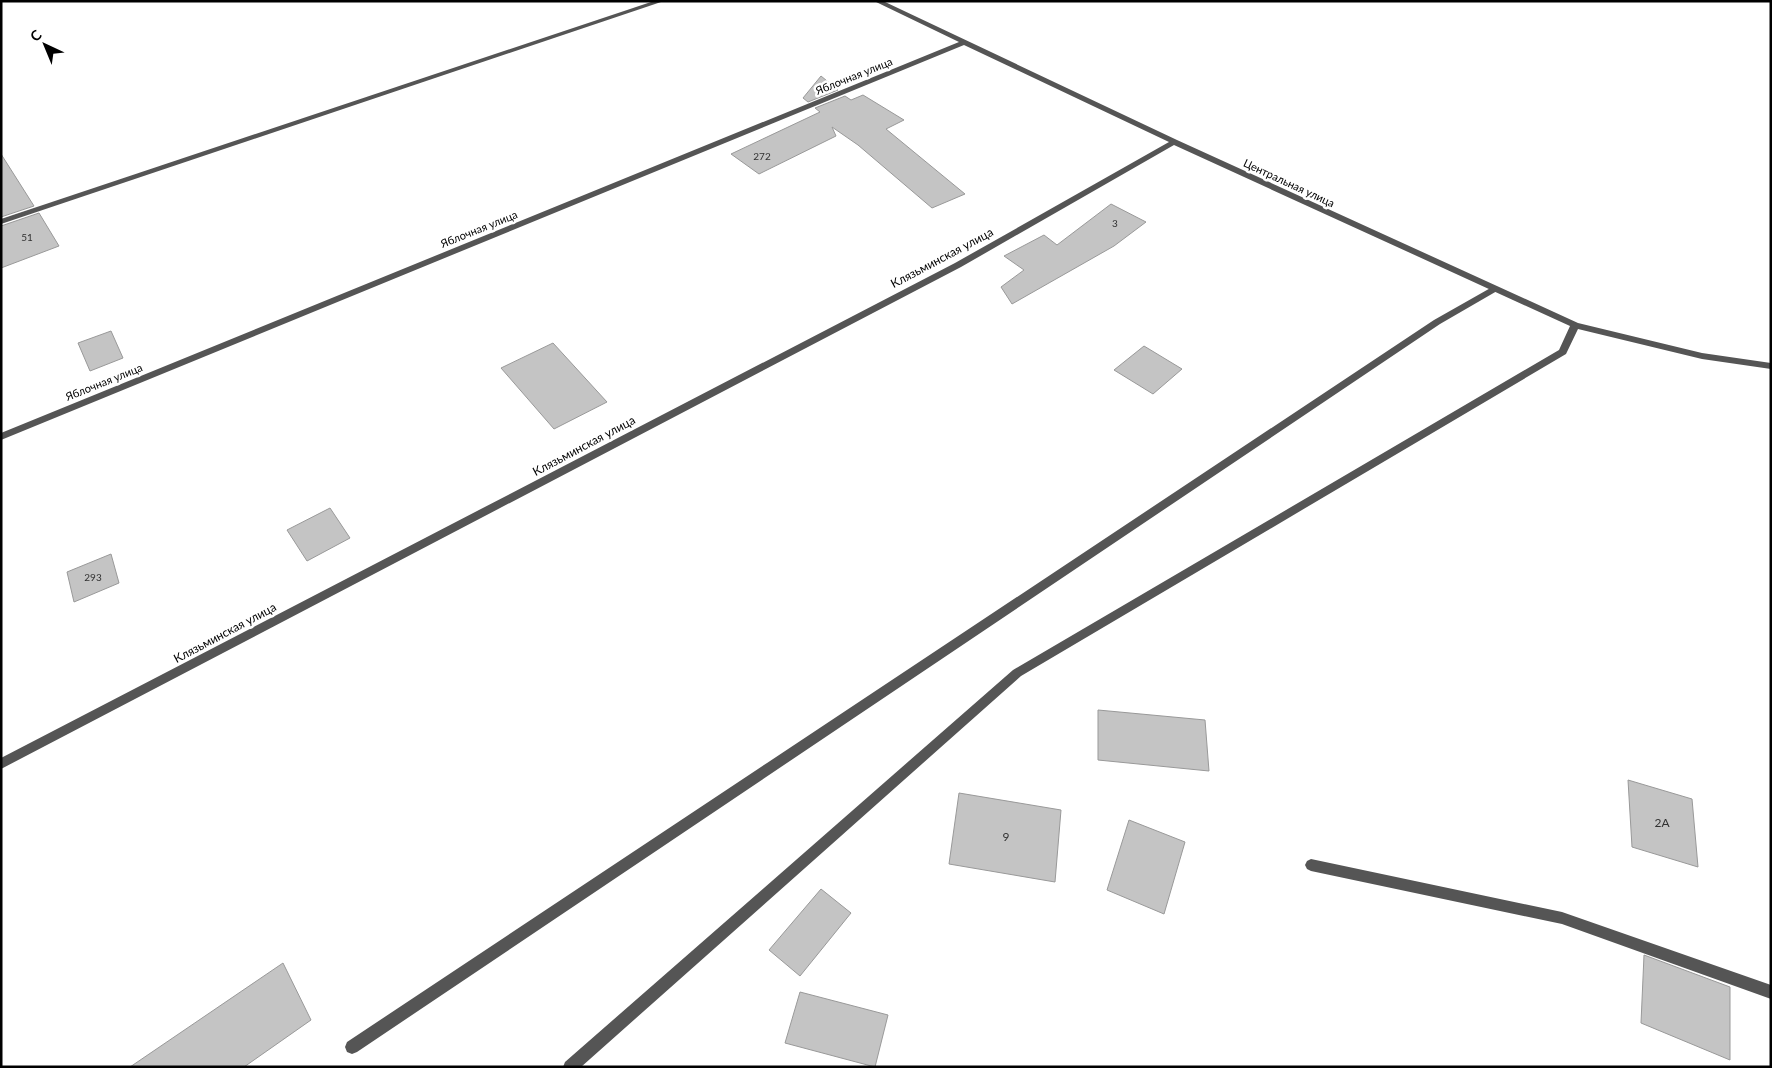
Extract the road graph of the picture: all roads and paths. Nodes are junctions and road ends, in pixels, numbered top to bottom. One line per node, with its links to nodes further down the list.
1 (662, 1): 5 (street)
2 (877, 1): 3 (street, Центральная улица)
3 (966, 42): 4 (street, Центральная улица); 9 (street, Яблочная улица)
4 (1174, 142): 6 (street, Центральная улица); 10 (street, Клязьминская улица)
5 (1, 222)
6 (1494, 289): 7 (street, Центральная улица); 13 (street)
7 (1575, 325): 8 (street, Центральная улица); 14 (street)
8 (1771, 366)
9 (1, 437)
10 (1, 764)
11 (1311, 865): 12 (street)
12 (1771, 992)
13 (352, 1047)
14 (570, 1067)

